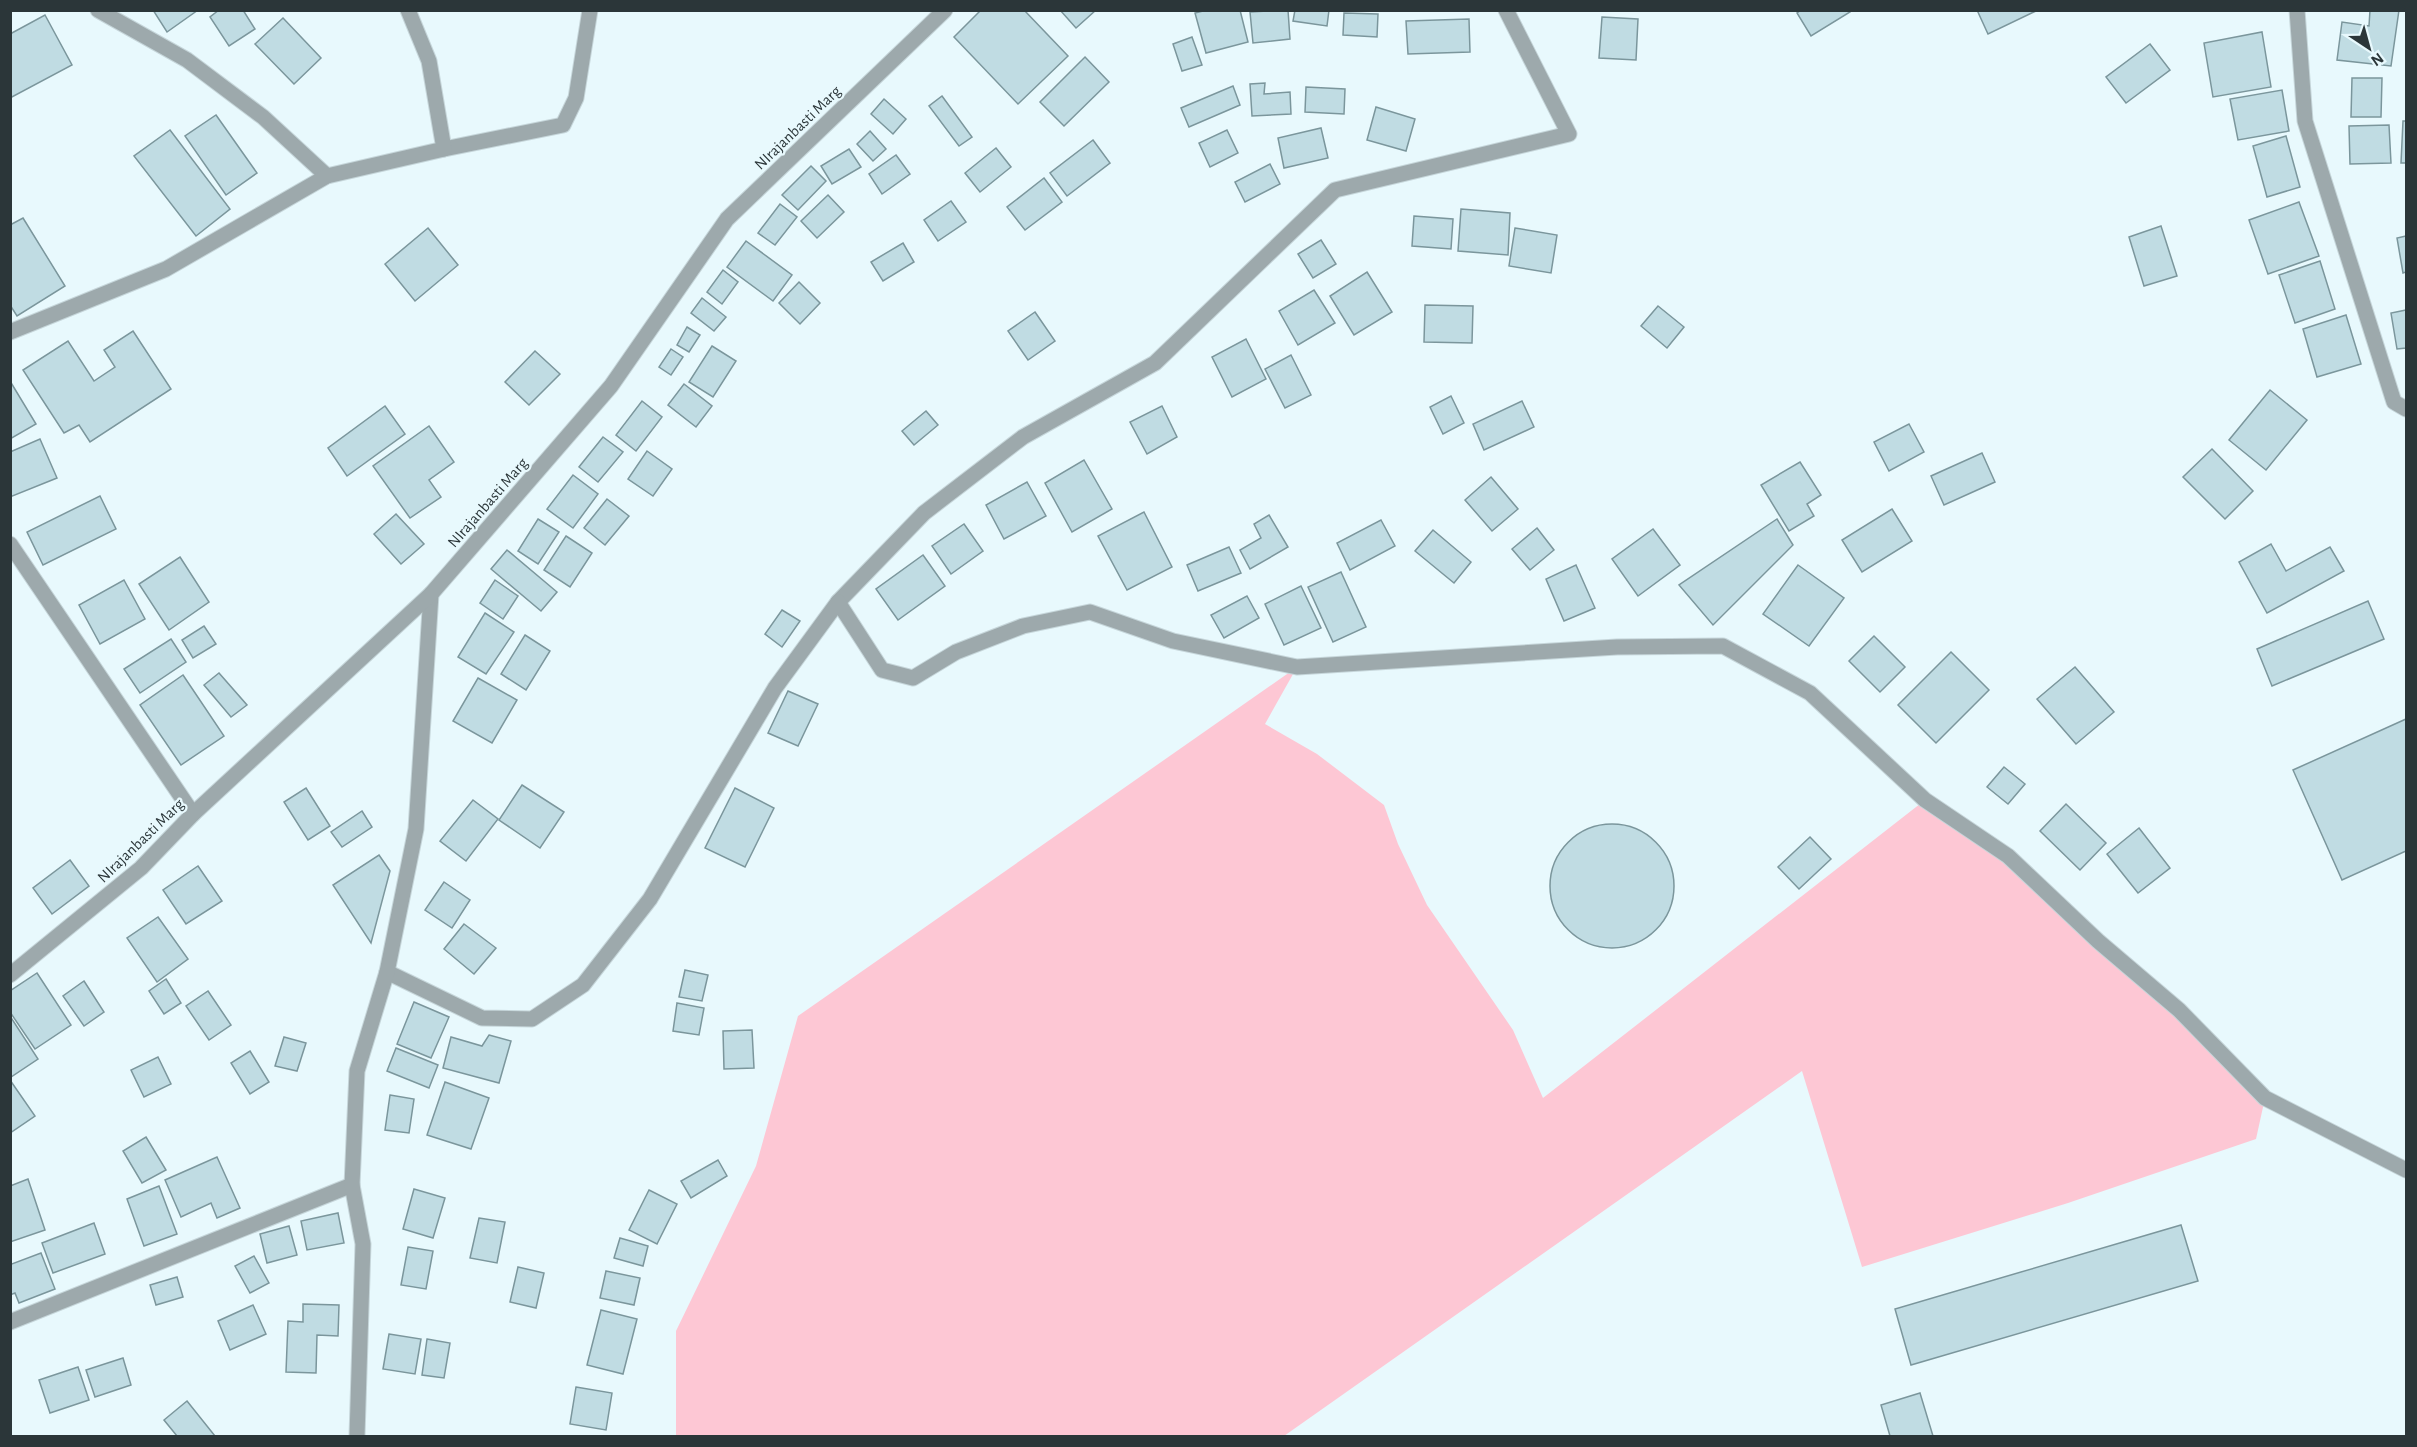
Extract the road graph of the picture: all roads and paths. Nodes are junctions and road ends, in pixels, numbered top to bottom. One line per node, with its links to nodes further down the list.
1 (98, 10): 8 (street)
2 (408, 10): 7 (street)
3 (590, 10): 7 (street)
4 (945, 10): 12 (street, NIrajanbasti Marg)
5 (1506, 10): 13 (street)
6 (2297, 10): 10 (street)
7 (444, 149): 8 (street)
8 (327, 176): 9 (street)
9 (10, 332)
10 (2406, 408)
11 (10, 544): 14 (street)
12 (431, 594): 14 (street, NIrajanbasti Marg); 15 (street)
13 (838, 602): 15 (street); 17 (street)
14 (193, 814): 16 (street, NIrajanbasti Marg)
15 (387, 972): 18 (street)
16 (10, 975)
17 (2406, 1170)
18 (352, 1185): 19 (street); 20 (street)
19 (10, 1323)
20 (357, 1437)

